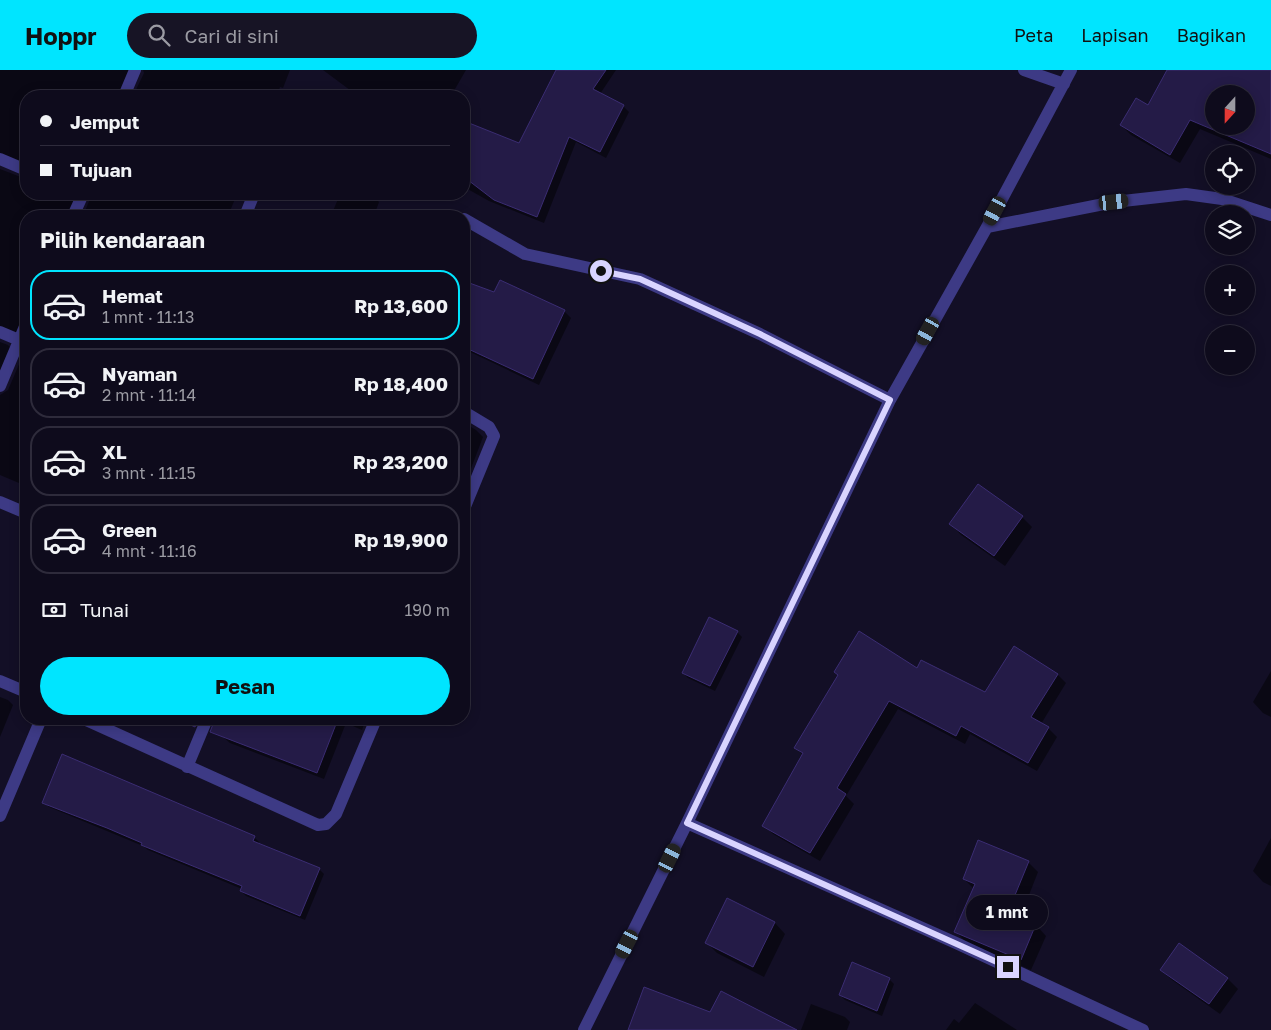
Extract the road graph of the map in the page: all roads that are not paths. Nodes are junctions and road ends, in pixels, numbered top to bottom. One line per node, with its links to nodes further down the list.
1 (135, 70): 5 (street)
2 (1024, 70): 4 (street)
3 (1071, 70): 4 (street)
4 (1064, 84): 10 (street)
5 (127, 90)
6 (0, 159): 7 (street)
7 (20, 167)
8 (1271, 215): 10 (street)
9 (470, 222): 14 (street)
10 (986, 227): 14 (street)
11 (0, 332): 12 (street)
12 (19, 340): 13 (street)
13 (0, 386)
14 (890, 400): 27 (street)
15 (470, 415): 16 (street)
16 (470, 494)
17 (0, 502): 18 (street)
18 (20, 510)
19 (0, 681): 20 (street)
20 (20, 689)
21 (38, 725): 26 (street)
22 (97, 725): 25 (street)
23 (204, 725): 25 (street)
24 (373, 725): 25 (street)
25 (187, 767)
26 (0, 816)
27 (687, 823): 28 (street); 29 (street)
28 (584, 1030)
29 (1143, 1030)

